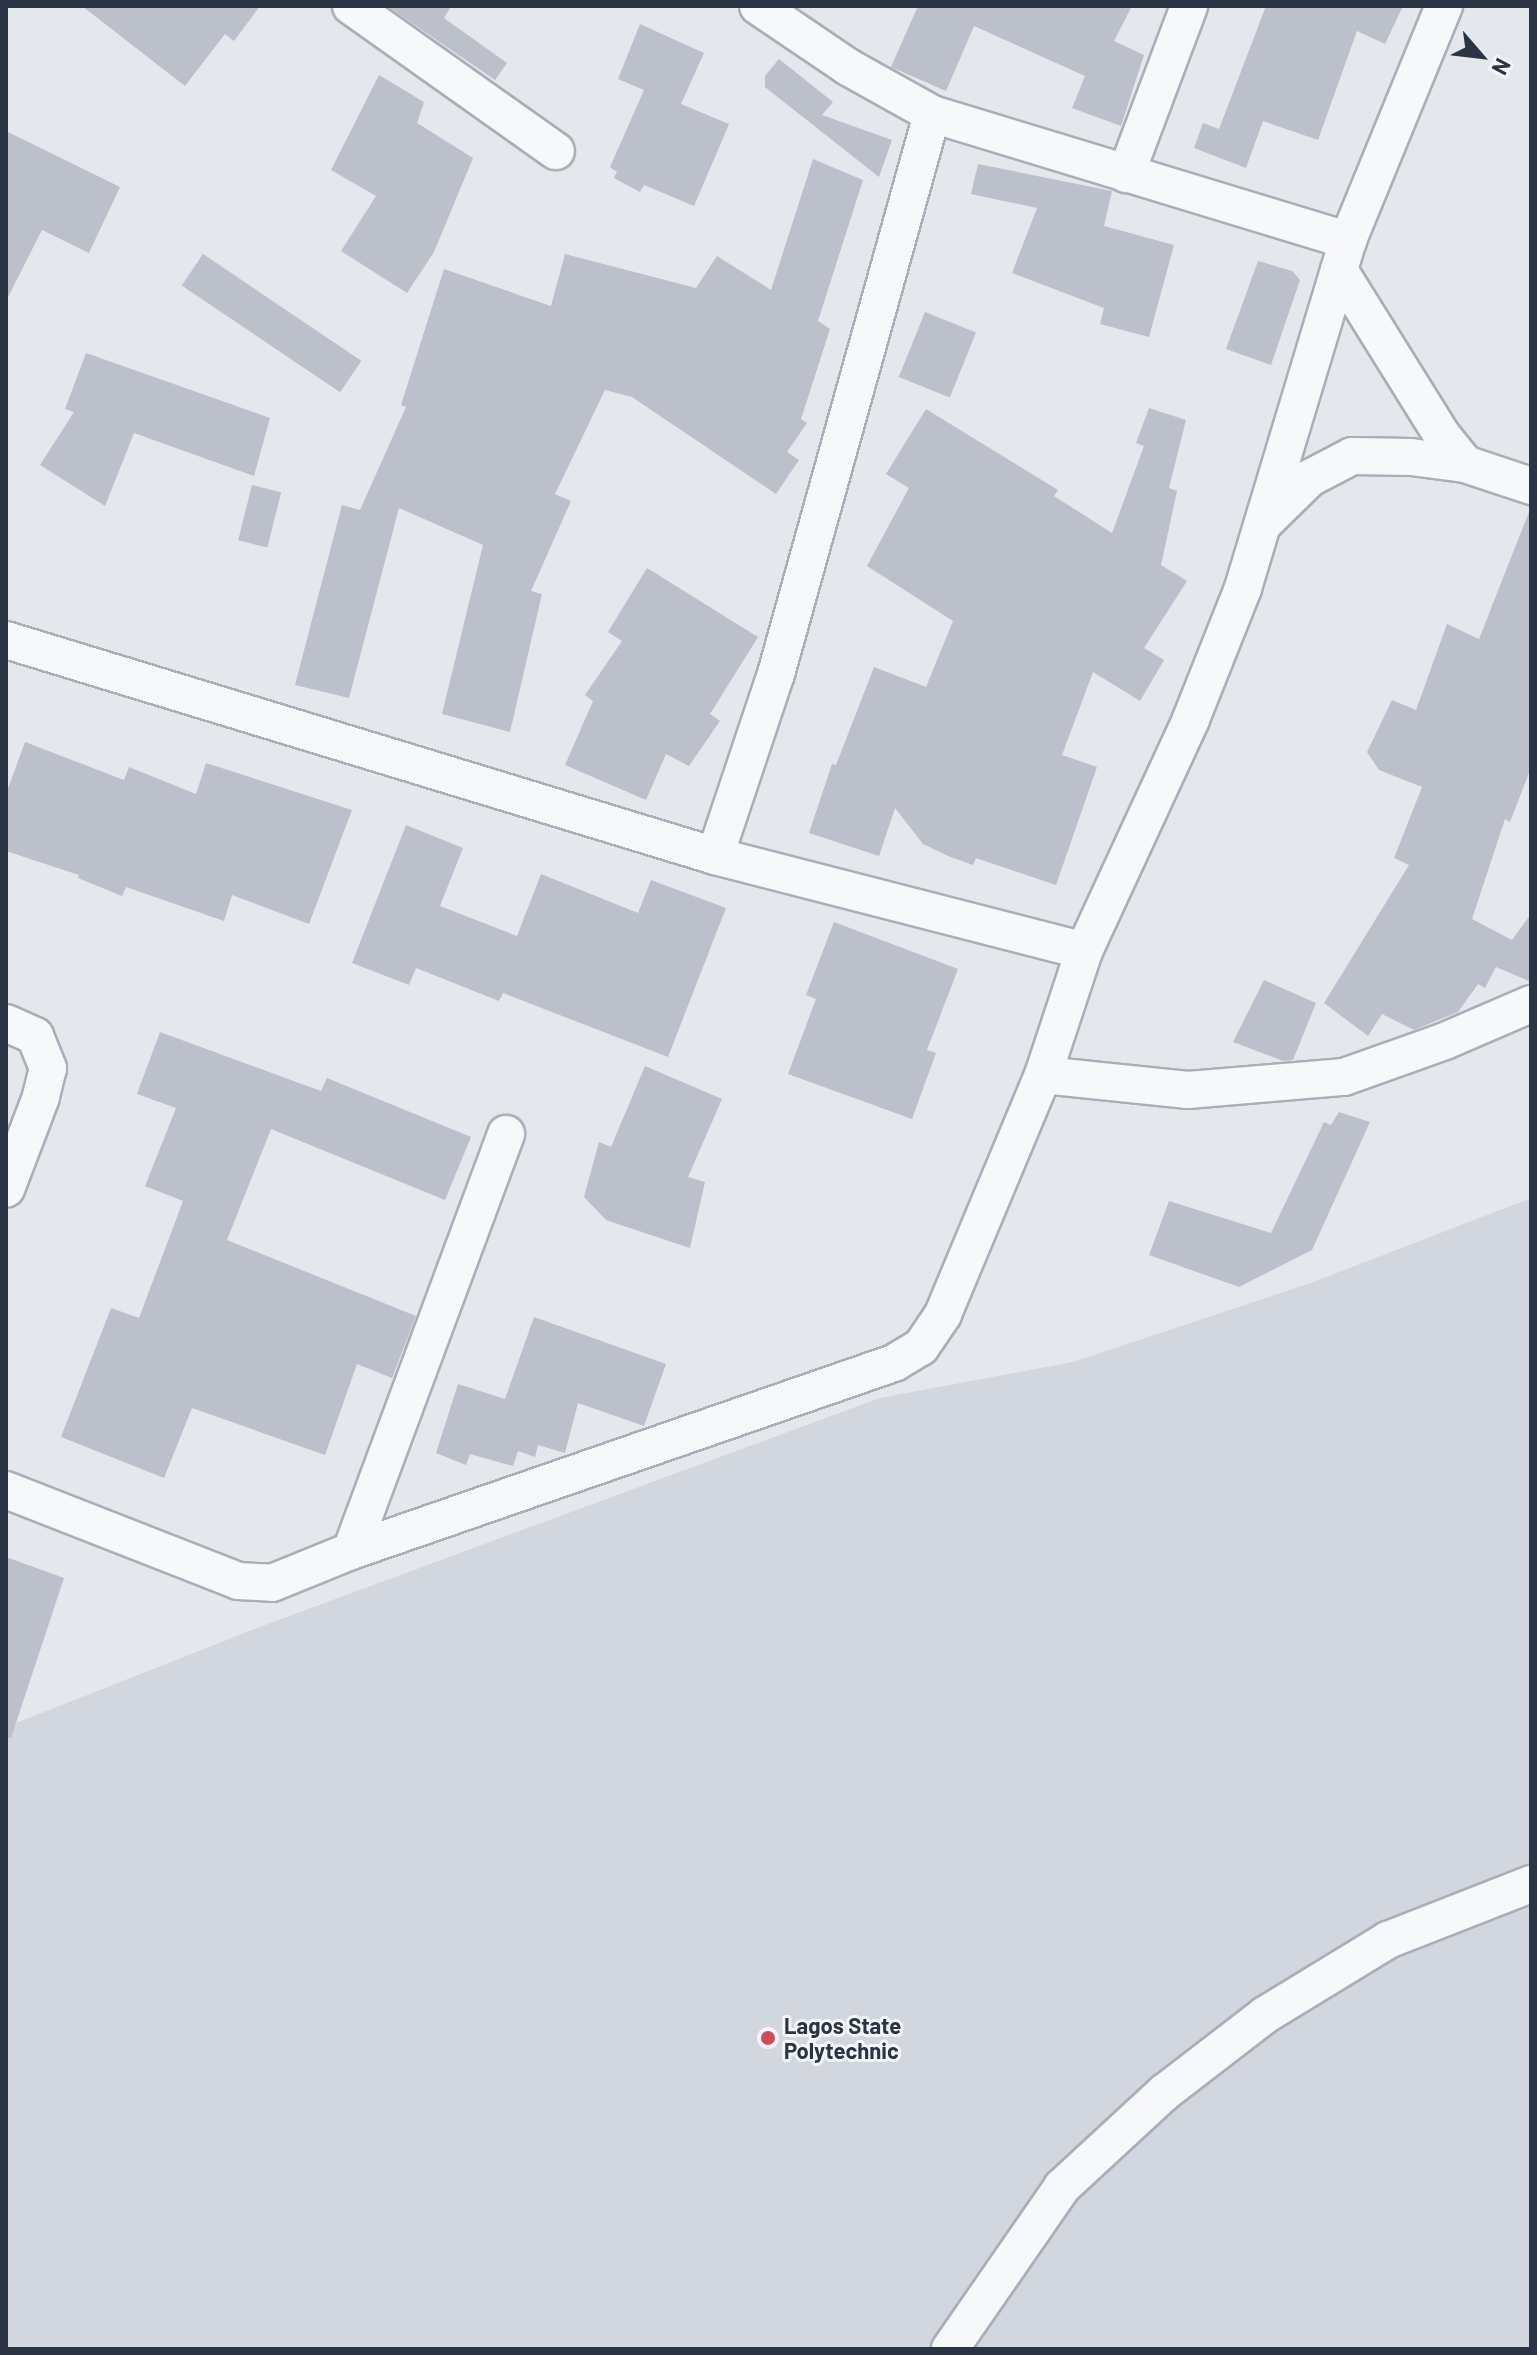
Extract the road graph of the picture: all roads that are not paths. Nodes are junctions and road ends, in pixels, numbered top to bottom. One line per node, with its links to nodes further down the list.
1 (351, 6): 6 (street)
2 (758, 6): 5 (street)
3 (1189, 6): 7 (street)
4 (1444, 6): 8 (street)
5 (932, 114): 7 (street); 13 (street)
6 (556, 151)
7 (1126, 174): 8 (street)
8 (1343, 255): 9 (street); 11 (street)
9 (1465, 464): 10 (street); 11 (street)
10 (1531, 486)
11 (1265, 522): 14 (street)
12 (6, 640): 13 (street)
13 (715, 856): 14 (street)
14 (1084, 951): 17 (street)
15 (1531, 1004): 17 (street)
16 (6, 1023): 19 (street)
17 (1043, 1075): 21 (street)
18 (506, 1134): 21 (street)
19 (6, 1189)
20 (6, 1490): 21 (street)
21 (351, 1551)
22 (1531, 1884): 23 (street)
23 (959, 2345)

